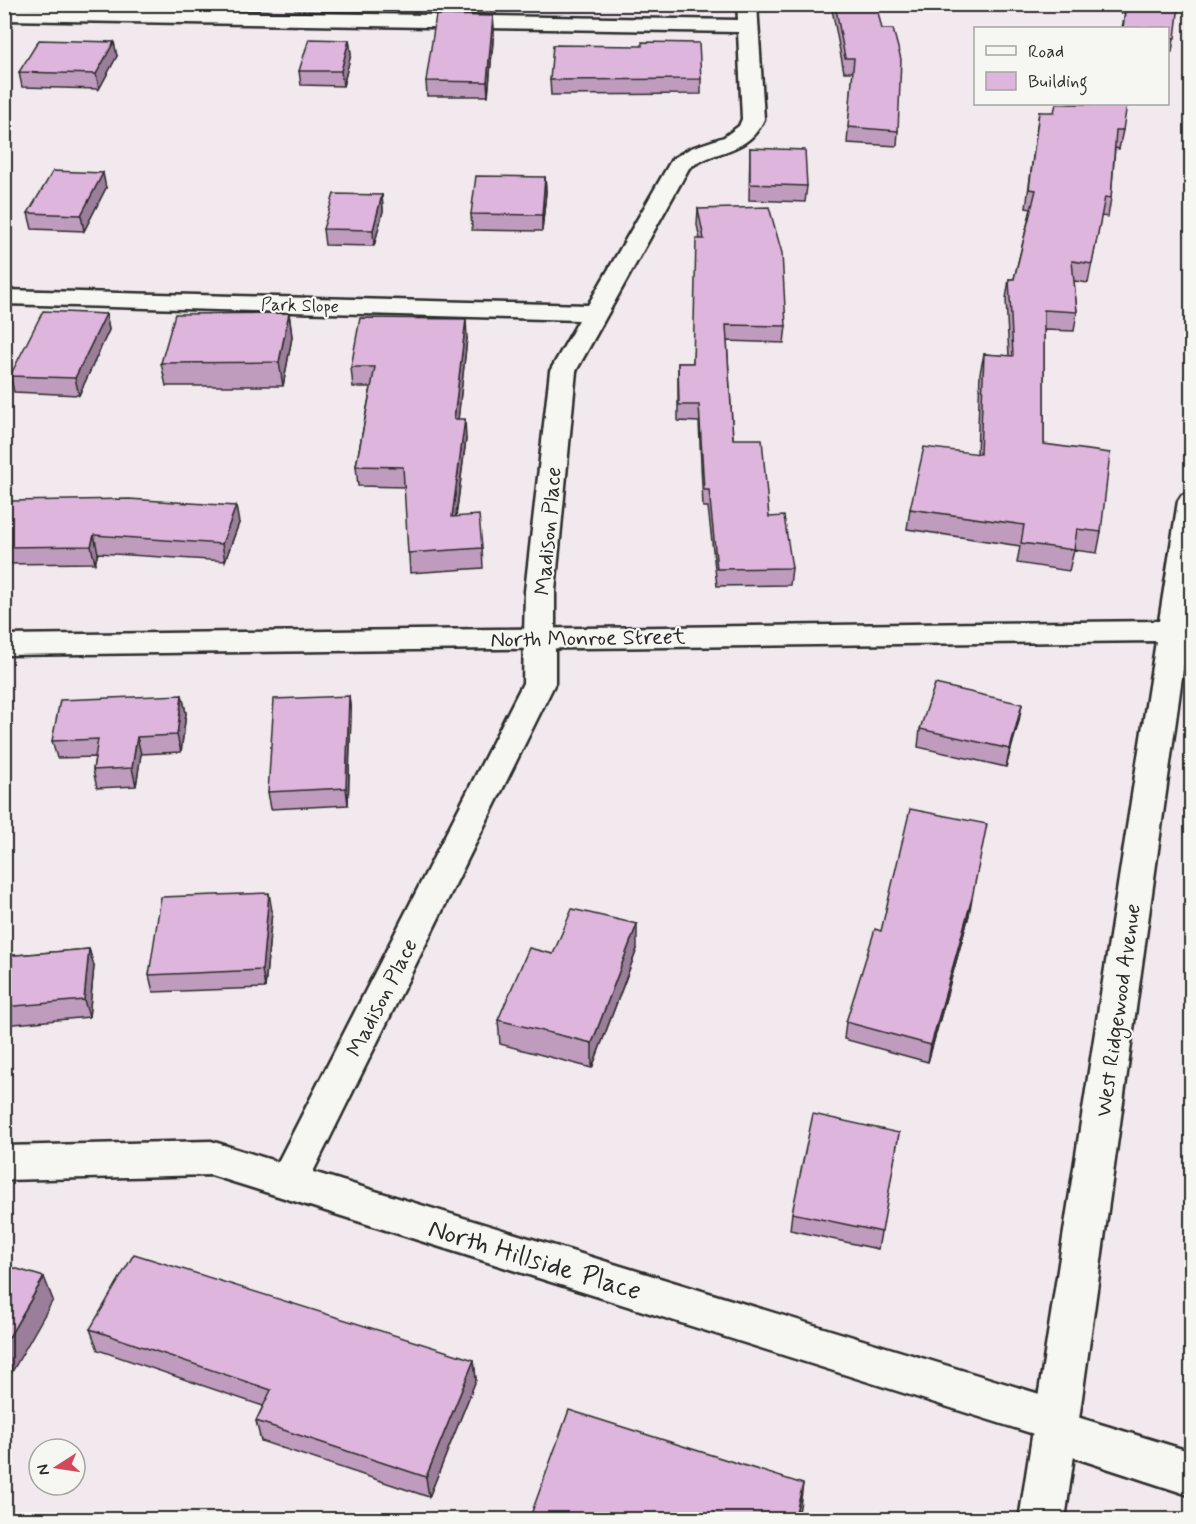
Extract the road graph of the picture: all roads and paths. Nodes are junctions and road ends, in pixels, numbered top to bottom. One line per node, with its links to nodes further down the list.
1 (293, 11): 2 (street); 3 (street)
2 (4, 14)
3 (748, 15): 5 (street, Madison Place)
4 (4, 297): 5 (street, Park Slope)
5 (596, 313): 8 (street, Madison Place)
6 (1191, 501): 7 (street, West Ridgewood Avenue)
7 (1182, 631): 8 (street, North Monroe Street); 12 (street, West Ridgewood Avenue)
8 (540, 638): 9 (street, North Monroe Street); 11 (street, Madison Place)
9 (4, 645)
10 (4, 1163): 11 (street, North Hillside Place)
11 (288, 1182): 12 (street, North Hillside Place)
12 (1055, 1426): 13 (street, North Hillside Place); 14 (street, West Ridgewood Avenue)
13 (1191, 1474)
14 (1041, 1520)

